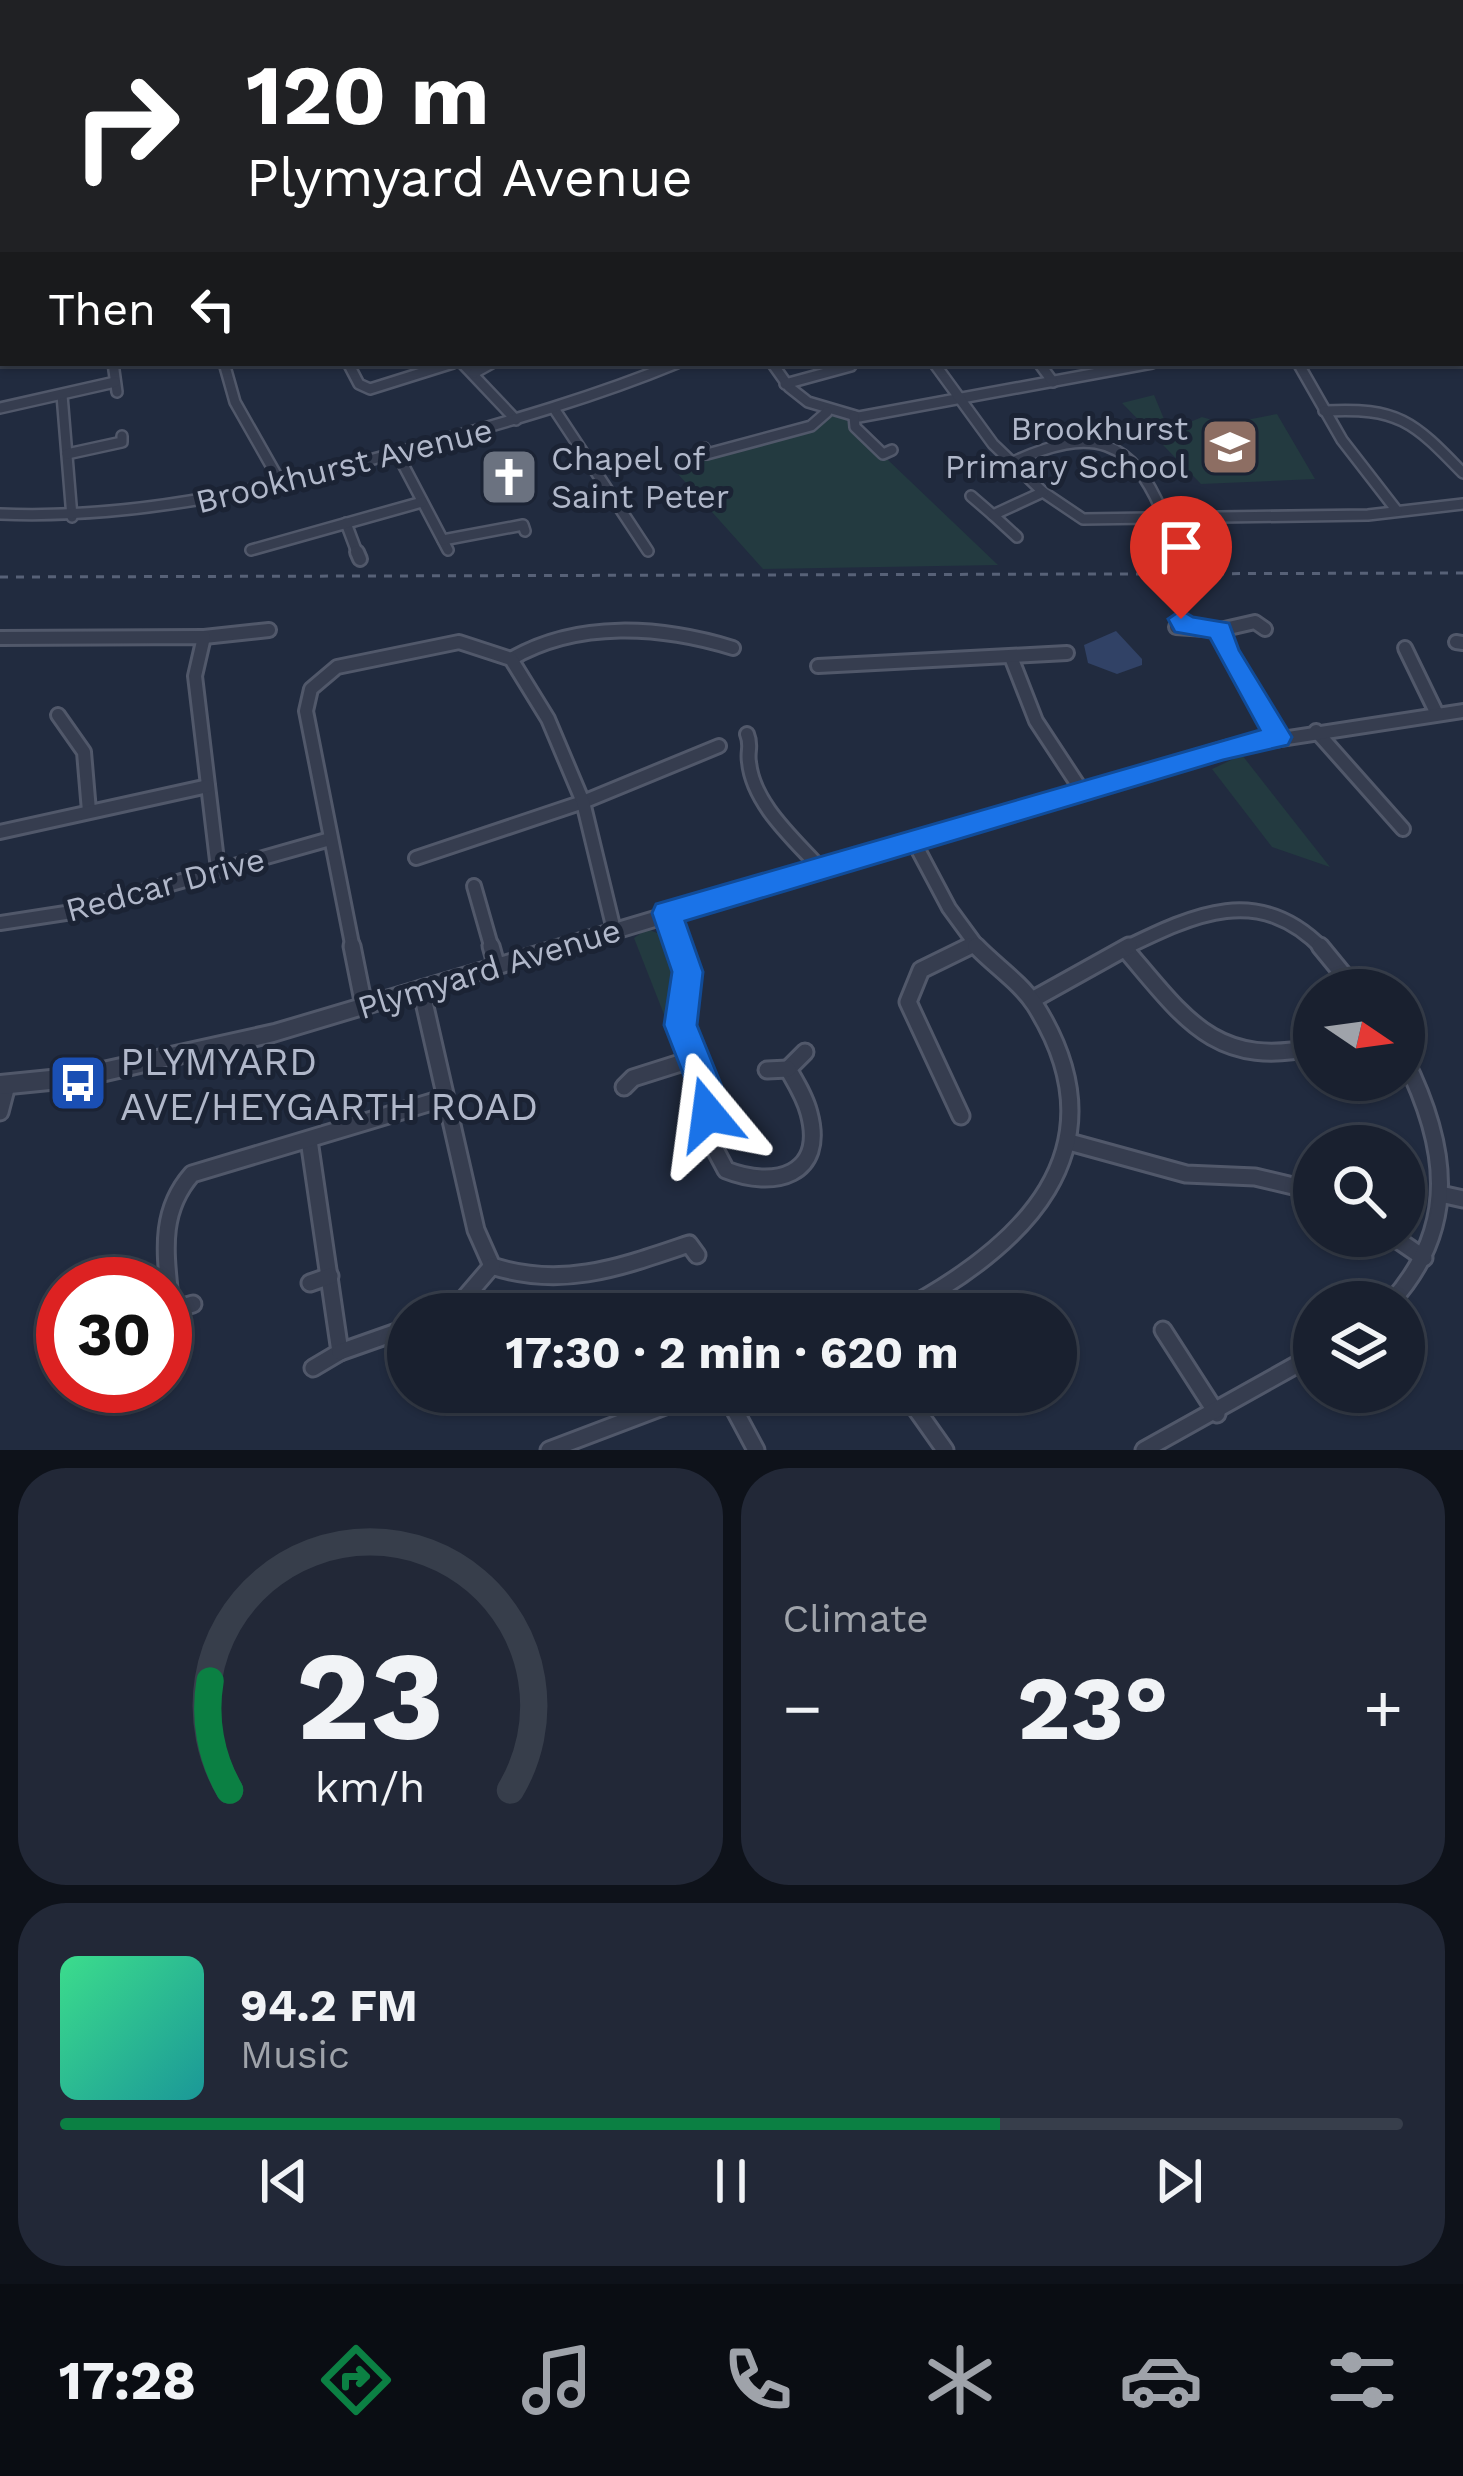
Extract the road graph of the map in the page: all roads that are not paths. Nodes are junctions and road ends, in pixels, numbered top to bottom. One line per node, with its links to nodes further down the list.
1 (113, 366): 17 (street)
2 (225, 366): 32 (street)
3 (350, 366): 4 (street)
4 (447, 366)
5 (462, 366): 14 (street)
6 (487, 366): 14 (street)
7 (669, 366): 20 (street, Brookhurst Avenue)
8 (774, 366): 16 (street)
9 (936, 366): 18 (street)
10 (1042, 366): 15 (street)
11 (1135, 366): 15 (street)
12 (1300, 366): 21 (street)
13 (849, 370): 16 (street)
14 (474, 373): 24 (street)
15 (1053, 382): 18 (street)
16 (785, 384): 22 (street)
17 (62, 394): 19 (street); 29 (street)
18 (962, 400): 23 (street); 30 (street)
19 (0, 407)
20 (555, 410): 24 (street, Brookhurst Avenue); 46 (street)
21 (1324, 411): 31 (street); 37 (street)
22 (827, 412): 23 (street); 26 (street)
23 (854, 416): 27 (street)
24 (516, 420): 28 (street, Brookhurst Avenue)
25 (122, 442): 29 (street)
26 (704, 448)
27 (892, 450)
28 (397, 453): 32 (street, Brookhurst Avenue); 35 (street)
29 (67, 454): 40 (street)
30 (1012, 462): 33 (street); 41 (street)
31 (1463, 473)
32 (282, 485): 40 (street, Brookhurst Avenue)
33 (1043, 491): 39 (street); 41 (street)
34 (971, 496): 39 (street)
35 (422, 502): 42 (street); 43 (street)
36 (1463, 504): 37 (street)
37 (1397, 511): 41 (street)
38 (0, 514): 40 (street, Brookhurst Avenue)
39 (993, 515): 44 (street)
40 (72, 517)
41 (1166, 519)
42 (346, 523): 45 (street); 47 (street)
43 (525, 531)
44 (1017, 537)
45 (257, 544)
46 (649, 551)
47 (360, 559)
48 (1258, 621): 51 (street)
49 (1180, 624): 51 (street)
50 (269, 630): 52 (street)
51 (1220, 630): 65 (street)
52 (204, 637): 53 (street); 67 (street)
53 (0, 638)
54 (733, 647): 58 (street)
55 (1405, 648): 61 (street)
56 (1067, 653): 57 (street)
57 (1011, 657): 59 (street); 68 (street)
58 (511, 659): 69 (street); 73 (street)
59 (818, 666)
60 (1463, 711): 61 (street, Plymyard Avenue)
61 (1437, 714): 63 (street, Plymyard Avenue)
62 (58, 716): 70 (street)
63 (1316, 731): 65 (street, Plymyard Avenue); 71 (street)
64 (748, 733): 76 (street)
65 (1278, 737): 68 (street, Plymyard Avenue)
66 (719, 746): 69 (street)
67 (208, 786): 70 (street); 77 (street)
68 (1082, 791): 74 (street, Plymyard Avenue)
69 (583, 802): 75 (street); 81 (street)
70 (89, 811): 72 (street)
71 (1403, 829)
72 (0, 832)
73 (330, 838): 77 (street, Redcar Drive); 88 (street)
74 (914, 842): 76 (street, Plymyard Avenue); 82 (street)
75 (416, 859)
76 (820, 868): 79 (street, Plymyard Avenue)
77 (218, 869): 80 (street, Redcar Drive)
78 (474, 886): 84 (street)
79 (667, 913): 81 (street, Plymyard Avenue); 91 (street)
80 (0, 923)
81 (614, 930): 84 (street, Plymyard Avenue)
82 (974, 944): 87 (street); 99 (street)
83 (1126, 950): 85 (street); 87 (street); 90 (street)
84 (496, 964): 86 (street, Plymyard Avenue)
85 (1338, 969)
86 (421, 989): 88 (street, Plymyard Avenue); 96 (street)
87 (1032, 1000): 101 (street)
88 (364, 1006): 95 (street, Plymyard Avenue)
89 (805, 1052): 92 (street)
90 (1293, 1053)
91 (693, 1059): 92 (street); 94 (street)
92 (788, 1069): 93 (street)
93 (767, 1070)
94 (630, 1076)
95 (4, 1085): 98 (street)
96 (445, 1098): 100 (street); 108 (street)
97 (1425, 1099): 103 (street)
98 (0, 1112)
99 (961, 1116)
100 (309, 1140): 106 (street); 109 (street)
101 (1072, 1143): 102 (street); 113 (street)
102 (1293, 1186)
103 (1445, 1195): 104 (street); 107 (street)
104 (1463, 1199)
105 (698, 1256): 108 (street)
106 (166, 1257)
107 (1424, 1258): 110 (street)
108 (492, 1266): 112 (street)
109 (331, 1276): 111 (street); 116 (street)
110 (1407, 1281)
111 (310, 1283)
112 (469, 1293)
113 (941, 1293)
114 (1163, 1330): 122 (street)
115 (387, 1335): 116 (street)
116 (340, 1352): 118 (street)
117 (1293, 1367): 122 (street)
118 (313, 1368)
119 (647, 1413): 123 (street)
120 (736, 1413): 124 (street)
121 (918, 1413): 125 (street)
122 (1216, 1414): 126 (street)
123 (549, 1450)
124 (756, 1450)
125 (944, 1450)
126 (1144, 1450)

